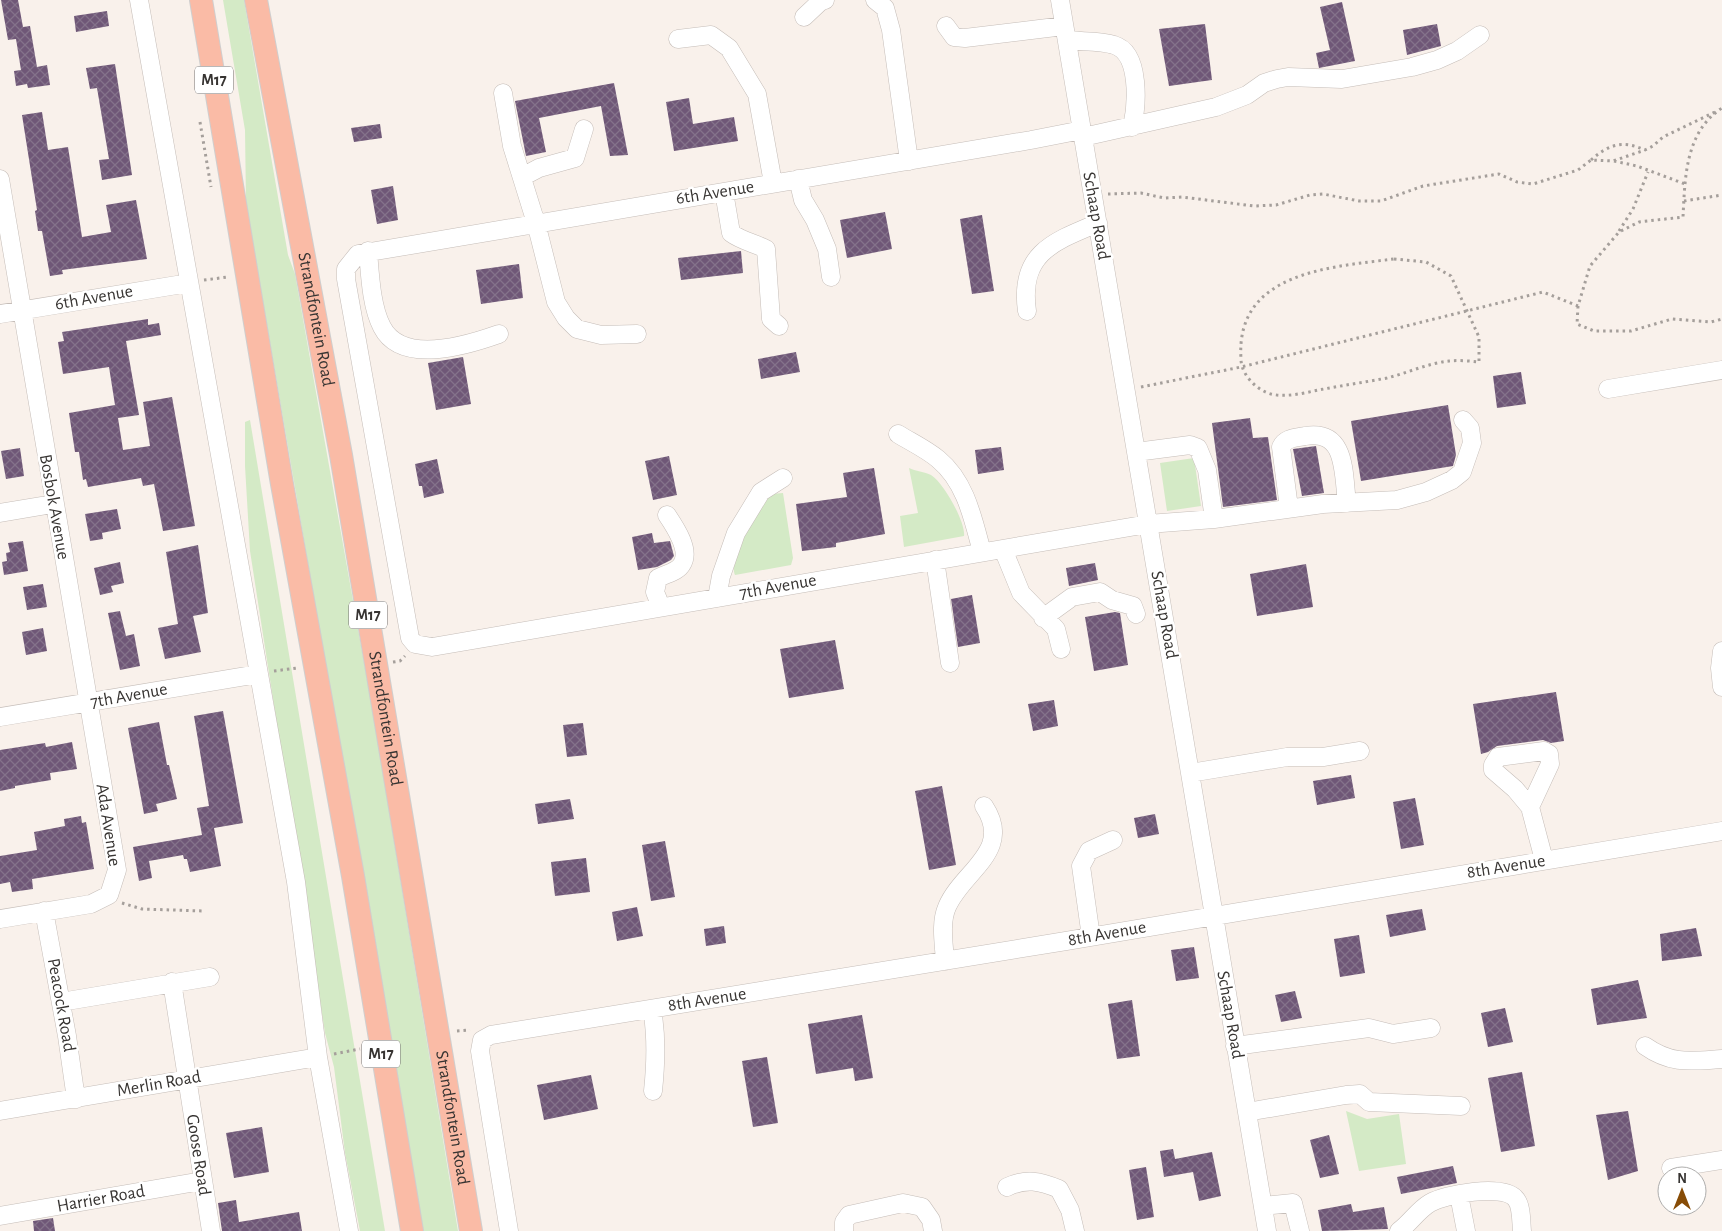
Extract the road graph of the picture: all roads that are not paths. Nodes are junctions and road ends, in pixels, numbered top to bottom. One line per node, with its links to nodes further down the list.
1 (140, 0): 26 (street)
2 (201, 0): 97 (main road, M17)
3 (256, 0): 98 (main road, Strandfontein Road / M17)
4 (825, 0): 7 (street)
5 (875, 0): 16 (street)
6 (1060, 0): 9 (street, Schaap Road)
7 (804, 17)
8 (946, 26): 9 (street)
9 (1065, 33): 13 (street); 15 (street, Schaap Road)
10 (1480, 34): 13 (street, 6th Avenue)
11 (678, 39): 20 (street)
12 (503, 93): 17 (street)
13 (1132, 127): 15 (street, 6th Avenue)
14 (584, 130): 17 (street)
15 (1082, 133): 16 (street, 6th Avenue); 23 (street, Schaap Road)
16 (909, 161): 19 (street, 6th Avenue)
17 (522, 177): 22 (street)
18 (0, 179): 27 (street, Bosbok Avenue)
19 (798, 179): 20 (street, 6th Avenue); 25 (street)
20 (773, 183): 21 (street, 6th Avenue)
21 (724, 192): 22 (street, 6th Avenue); 30 (street)
22 (536, 223): 24 (street, 6th Avenue); 32 (street)
23 (1098, 223): 28 (street); 37 (street, Schaap Road)
24 (368, 251): 31 (street); 53 (street, 6th Avenue)
25 (831, 278)
26 (189, 282): 27 (street, 6th Avenue); 57 (street)
27 (21, 311): 29 (street, 6th Avenue); 40 (street, Bosbok Avenue)
28 (1027, 311)
29 (0, 314)
30 (779, 326)
31 (499, 334)
32 (637, 334)
33 (1722, 370): 34 (street)
34 (1608, 389)
35 (1463, 420): 39 (street, 7th Avenue)
36 (898, 434): 47 (street)
37 (1136, 452): 44 (street); 45 (street, Schaap Road)
38 (784, 478): 49 (street)
39 (1347, 503): 41 (street, 7th Avenue); 41 (street)
40 (53, 504): 42 (street); 59 (street, Bosbok Avenue)
41 (1289, 508): 44 (street, 7th Avenue)
42 (0, 513)
43 (666, 515): 50 (street)
44 (1214, 519): 45 (street, 7th Avenue)
45 (1148, 524): 46 (street, 7th Avenue); 62 (street, Schaap Road)
46 (1003, 549): 47 (street, 7th Avenue); 52 (street)
47 (982, 552): 48 (street, 7th Avenue)
48 (935, 560): 49 (street, 7th Avenue); 56 (street)
49 (717, 598): 50 (street, 7th Avenue)
50 (661, 607): 53 (street, 7th Avenue)
51 (1136, 614): 52 (street)
52 (1043, 618): 54 (street)
53 (410, 638)
54 (1061, 649)
55 (1722, 651): 58 (street)
56 (950, 663)
57 (258, 674): 59 (street, 7th Avenue); 80 (street)
58 (1722, 687)
59 (88, 703): 60 (street, 7th Avenue); 68 (street, Ada Avenue)
60 (0, 717)
61 (1360, 751): 62 (street)
62 (1190, 774): 69 (street, Schaap Road)
63 (984, 806): 72 (street)
64 (1530, 808): 67 (street)
65 (1722, 831): 67 (street, 8th Avenue)
66 (1113, 840): 71 (street)
67 (1544, 860): 69 (street, 8th Avenue)
68 (44, 911): 70 (street); 75 (street, Peacock Road)
69 (1213, 916): 71 (street, 8th Avenue); 78 (street, Schaap Road)
70 (0, 919)
71 (1091, 937): 72 (street, 8th Avenue)
72 (945, 961): 76 (street, 8th Avenue)
73 (210, 977): 74 (street)
74 (172, 982): 75 (street); 82 (street, Goose Road)
75 (61, 1002): 84 (street, Peacock Road)
76 (652, 1009): 83 (street); 99 (street, 8th Avenue)
77 (1431, 1028): 78 (street)
78 (1235, 1046): 87 (street, Schaap Road)
79 (1645, 1046): 81 (street)
80 (318, 1057): 82 (street, Merlin Road); 96 (street)
81 (1722, 1059)
82 (186, 1079): 84 (street, Merlin Road); 90 (street, Goose Road)
83 (653, 1091)
84 (76, 1099): 86 (street, Merlin Road)
85 (1461, 1106): 87 (street)
86 (0, 1111)
87 (1247, 1112): 93 (street, Schaap Road)
88 (1722, 1160): 89 (street)
89 (1684, 1166)
90 (202, 1181): 94 (street, Harrier Road); 95 (street, Goose Road)
91 (1007, 1188): 102 (street)
92 (1459, 1195): 105 (street); 106 (street); 107 (street)
93 (1263, 1206): 103 (street, Schaap Road); 104 (street)
94 (0, 1216)
95 (211, 1231)
96 (349, 1231)
97 (412, 1231)
98 (471, 1231)
99 (509, 1231)
100 (844, 1231): 101 (street)
101 (933, 1231)
102 (1075, 1231)
103 (1267, 1231)
104 (1300, 1231)
105 (1399, 1231)
106 (1466, 1231)
107 (1522, 1231)

